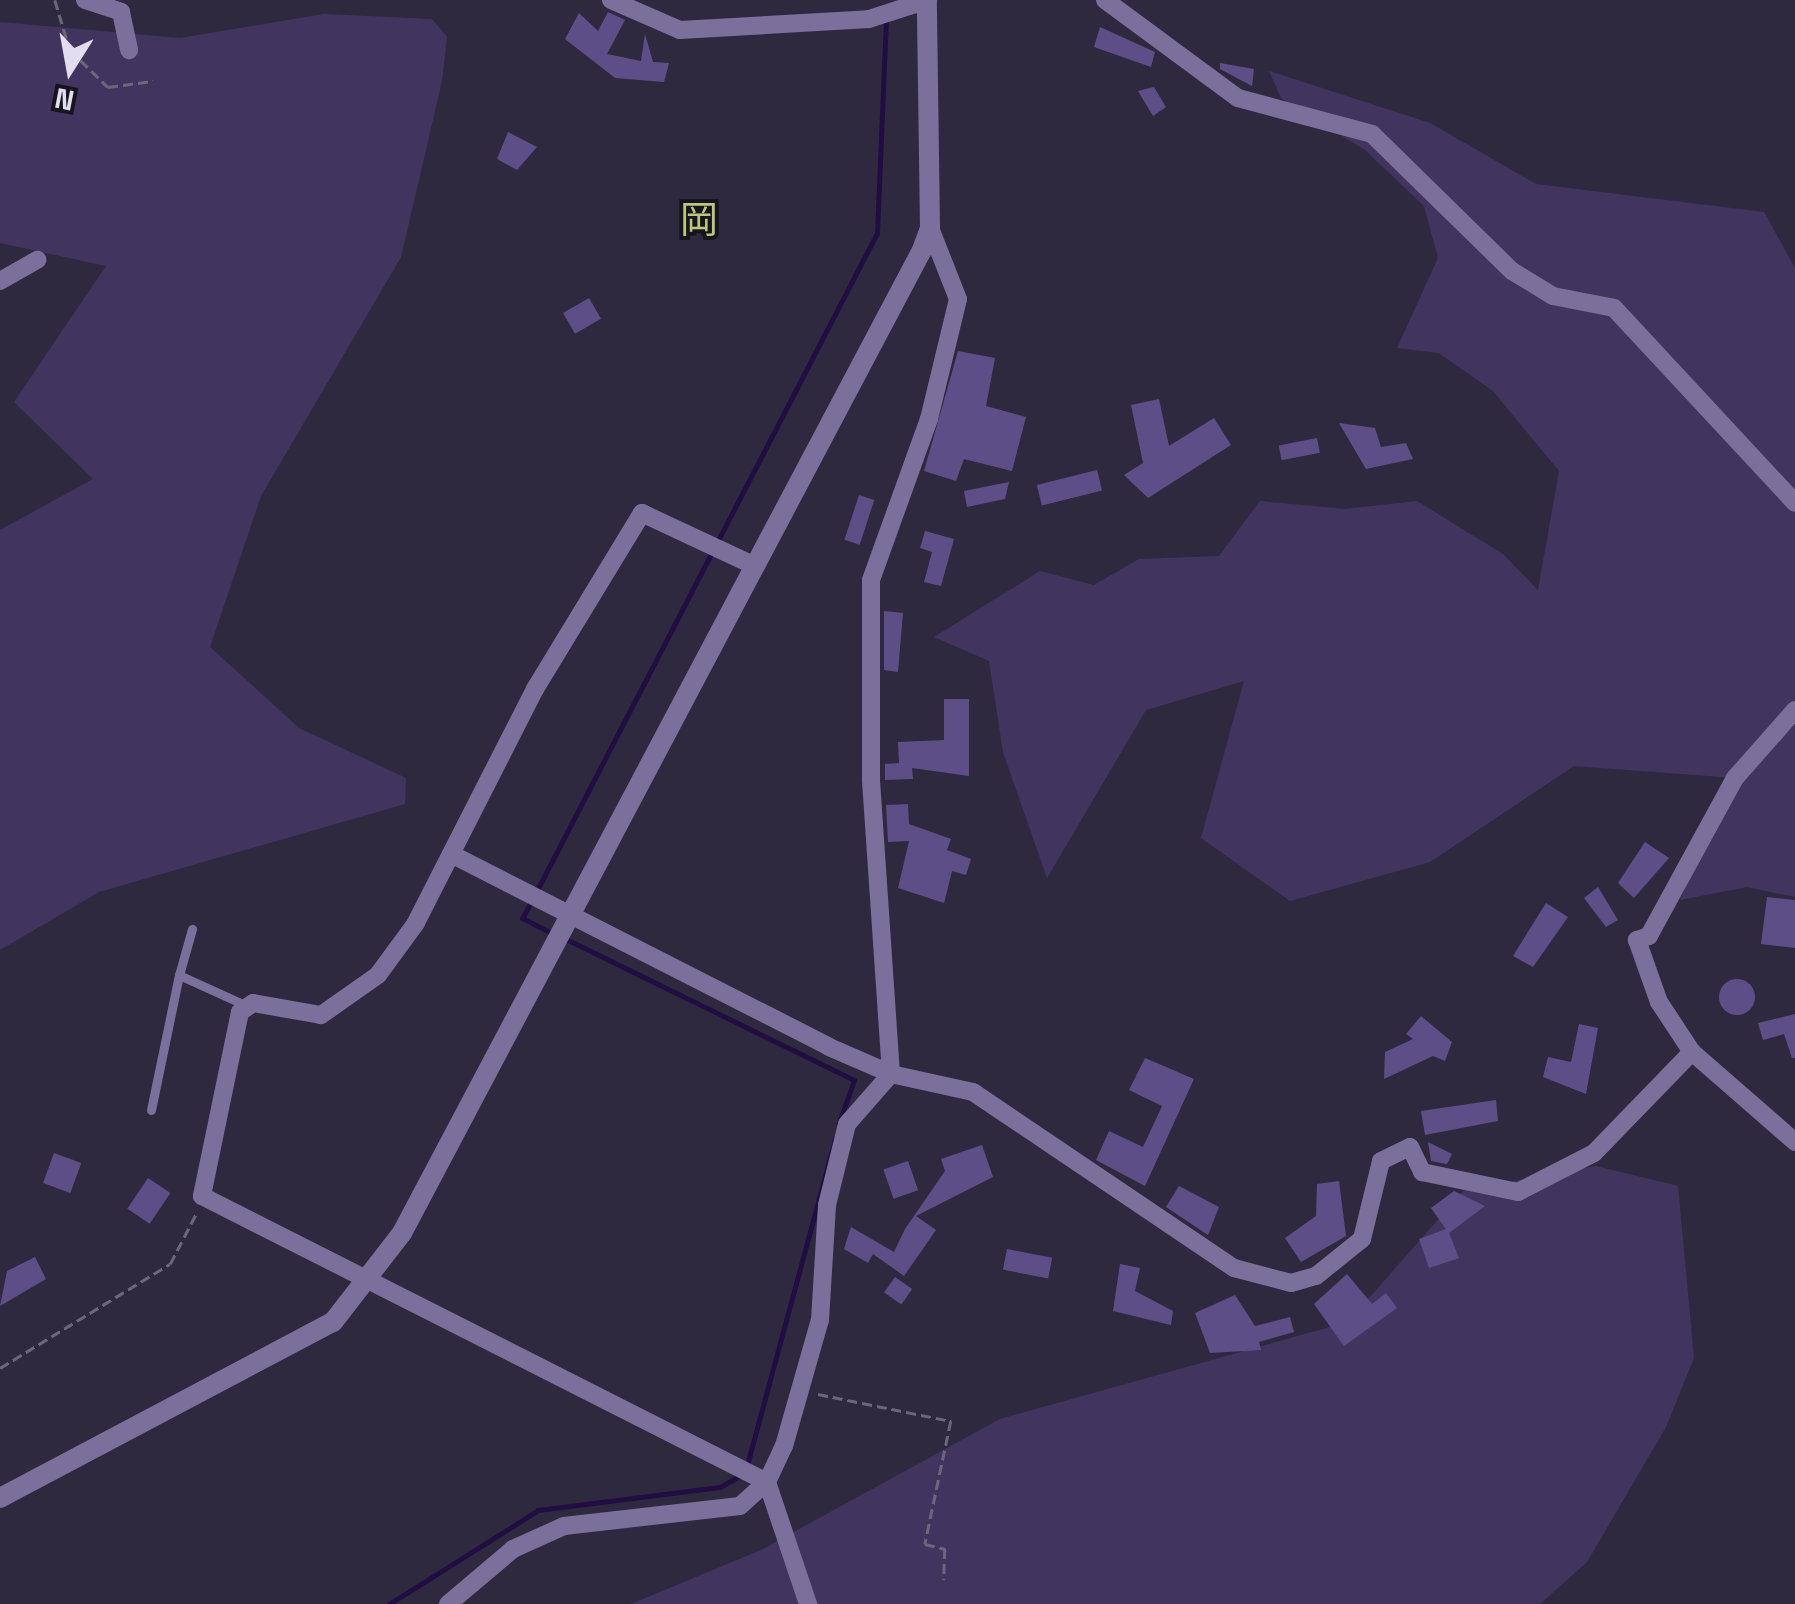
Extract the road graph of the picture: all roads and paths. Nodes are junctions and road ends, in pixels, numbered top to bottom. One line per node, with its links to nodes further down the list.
1 (55, 0): 7 (path)
2 (85, 0): 6 (street)
3 (611, 0): 4 (street)
4 (927, 0): 8 (street)
5 (1105, 0): 11 (street)
6 (129, 50)
7 (153, 82)
8 (930, 228): 12 (street); 20 (street)
9 (38, 260): 10 (street)
10 (0, 281)
11 (1795, 503)
12 (755, 566): 14 (street); 15 (street)
13 (1795, 710): 19 (street)
14 (451, 854): 15 (street); 18 (street)
15 (576, 913): 20 (street); 24 (street)
16 (192, 930): 17 (lane)
17 (179, 975): 18 (lane); 21 (lane)
18 (244, 1005): 23 (street)
19 (1692, 1052): 20 (street); 22 (street)
20 (890, 1074): 26 (street)
21 (151, 1110)
22 (1795, 1142)
23 (202, 1196): 24 (street); 25 (path)
24 (372, 1276): 27 (street); 28 (street)
25 (0, 1368)
26 (800, 1391): 27 (street); 29 (path)
27 (767, 1482): 30 (street); 31 (street)
28 (0, 1498)
29 (944, 1580)
30 (448, 1604)
31 (808, 1604)

